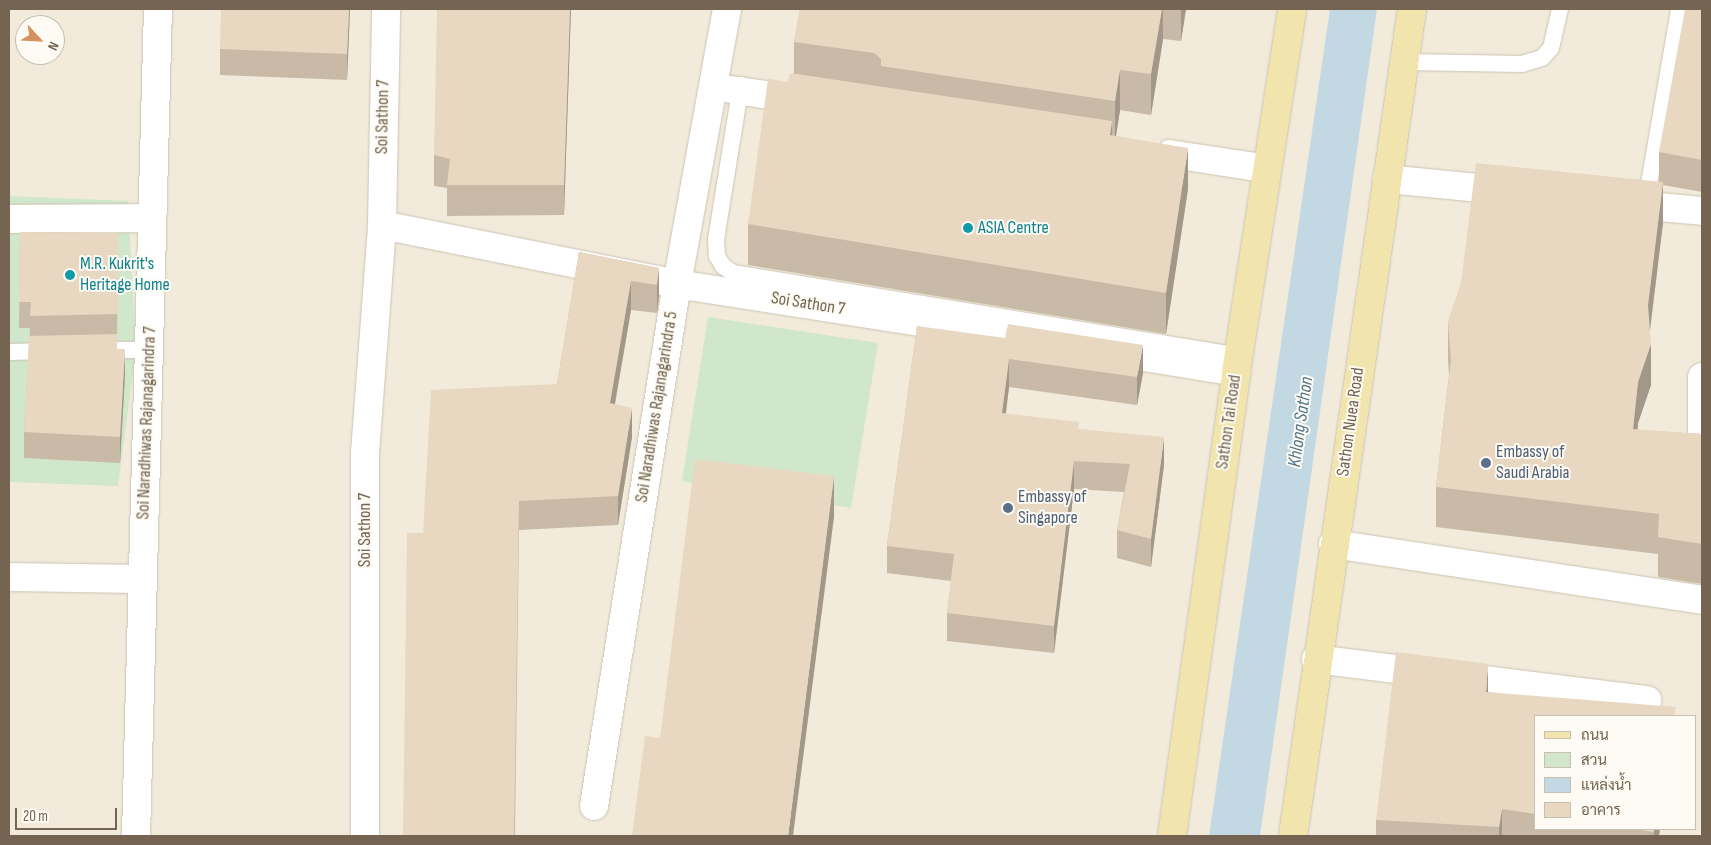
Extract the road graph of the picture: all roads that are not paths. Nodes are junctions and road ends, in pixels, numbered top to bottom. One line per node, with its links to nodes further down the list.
1 (158, 9): 18 (street, Soi Naradhiwas Rajanagarindra 7)
2 (386, 9): 20 (street, Soi Sathon 7)
3 (727, 9): 9 (street, Soi Naradhiwas Rajanagarindra 5)
4 (1292, 9): 12 (main road, Sathon Tai Road)
5 (1412, 9): 8 (main road, Sathon Nuea Road)
6 (1560, 9): 8 (lane)
7 (1679, 9): 16 (lane)
8 (1404, 62): 13 (main road, Sathon Nuea Road)
9 (727, 89): 10 (lane); 21 (street, Soi Naradhiwas Rajanagarindra 5); 26 (lane)
10 (808, 101)
11 (1151, 151): 12 (lane)
12 (1269, 169): 26 (main road, Sathon Tai Road)
13 (1386, 179): 14 (street); 29 (main road, Sathon Nuea Road)
14 (1537, 194)
15 (1606, 202): 16 (street)
16 (1645, 206): 17 (street)
17 (1702, 211)
18 (152, 218): 19 (street); 22 (street, Soi Naradhiwas Rajanagarindra 7)
19 (9, 219)
20 (382, 225): 21 (street, Soi Sathon 7); 37 (street, Soi Sathon 7)
21 (677, 284): 26 (street, Soi Sathon 7); 35 (street, Soi Naradhiwas Rajanagarindra 5)
22 (149, 350): 24 (lane); 31 (street, Soi Naradhiwas Rajanagarindra 7)
23 (68, 351): 25 (lane)
24 (87, 351)
25 (9, 352)
26 (1238, 364): 38 (main road, Sathon Tai Road)
27 (1702, 377): 28 (street)
28 (1702, 437)
29 (1333, 544): 32 (street); 33 (main road, Sathon Nuea Road)
30 (9, 577): 31 (street)
31 (143, 580): 36 (street, Soi Naradhiwas Rajanagarindra 7)
32 (1702, 600)
33 (1316, 659): 34 (street); 39 (main road, Sathon Nuea Road)
34 (1647, 700)
35 (594, 806)
36 (136, 836)
37 (365, 836)
38 (1172, 836)
39 (1293, 836)

